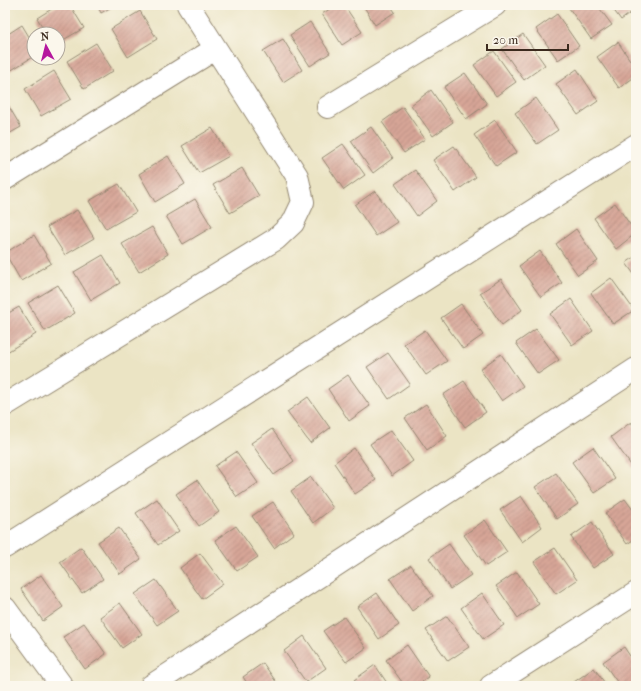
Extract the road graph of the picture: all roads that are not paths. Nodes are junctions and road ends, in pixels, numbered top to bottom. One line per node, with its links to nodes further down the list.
1 (188, 5): 3 (street)
2 (495, 5): 4 (street)
3 (215, 49): 6 (street); 8 (street)
4 (328, 107)
5 (636, 145): 9 (street)
6 (5, 179)
7 (636, 369): 13 (street)
8 (5, 405)
9 (5, 547)
10 (636, 592): 14 (street)
11 (5, 608): 12 (street)
12 (62, 686)
13 (151, 686)
14 (491, 686)

